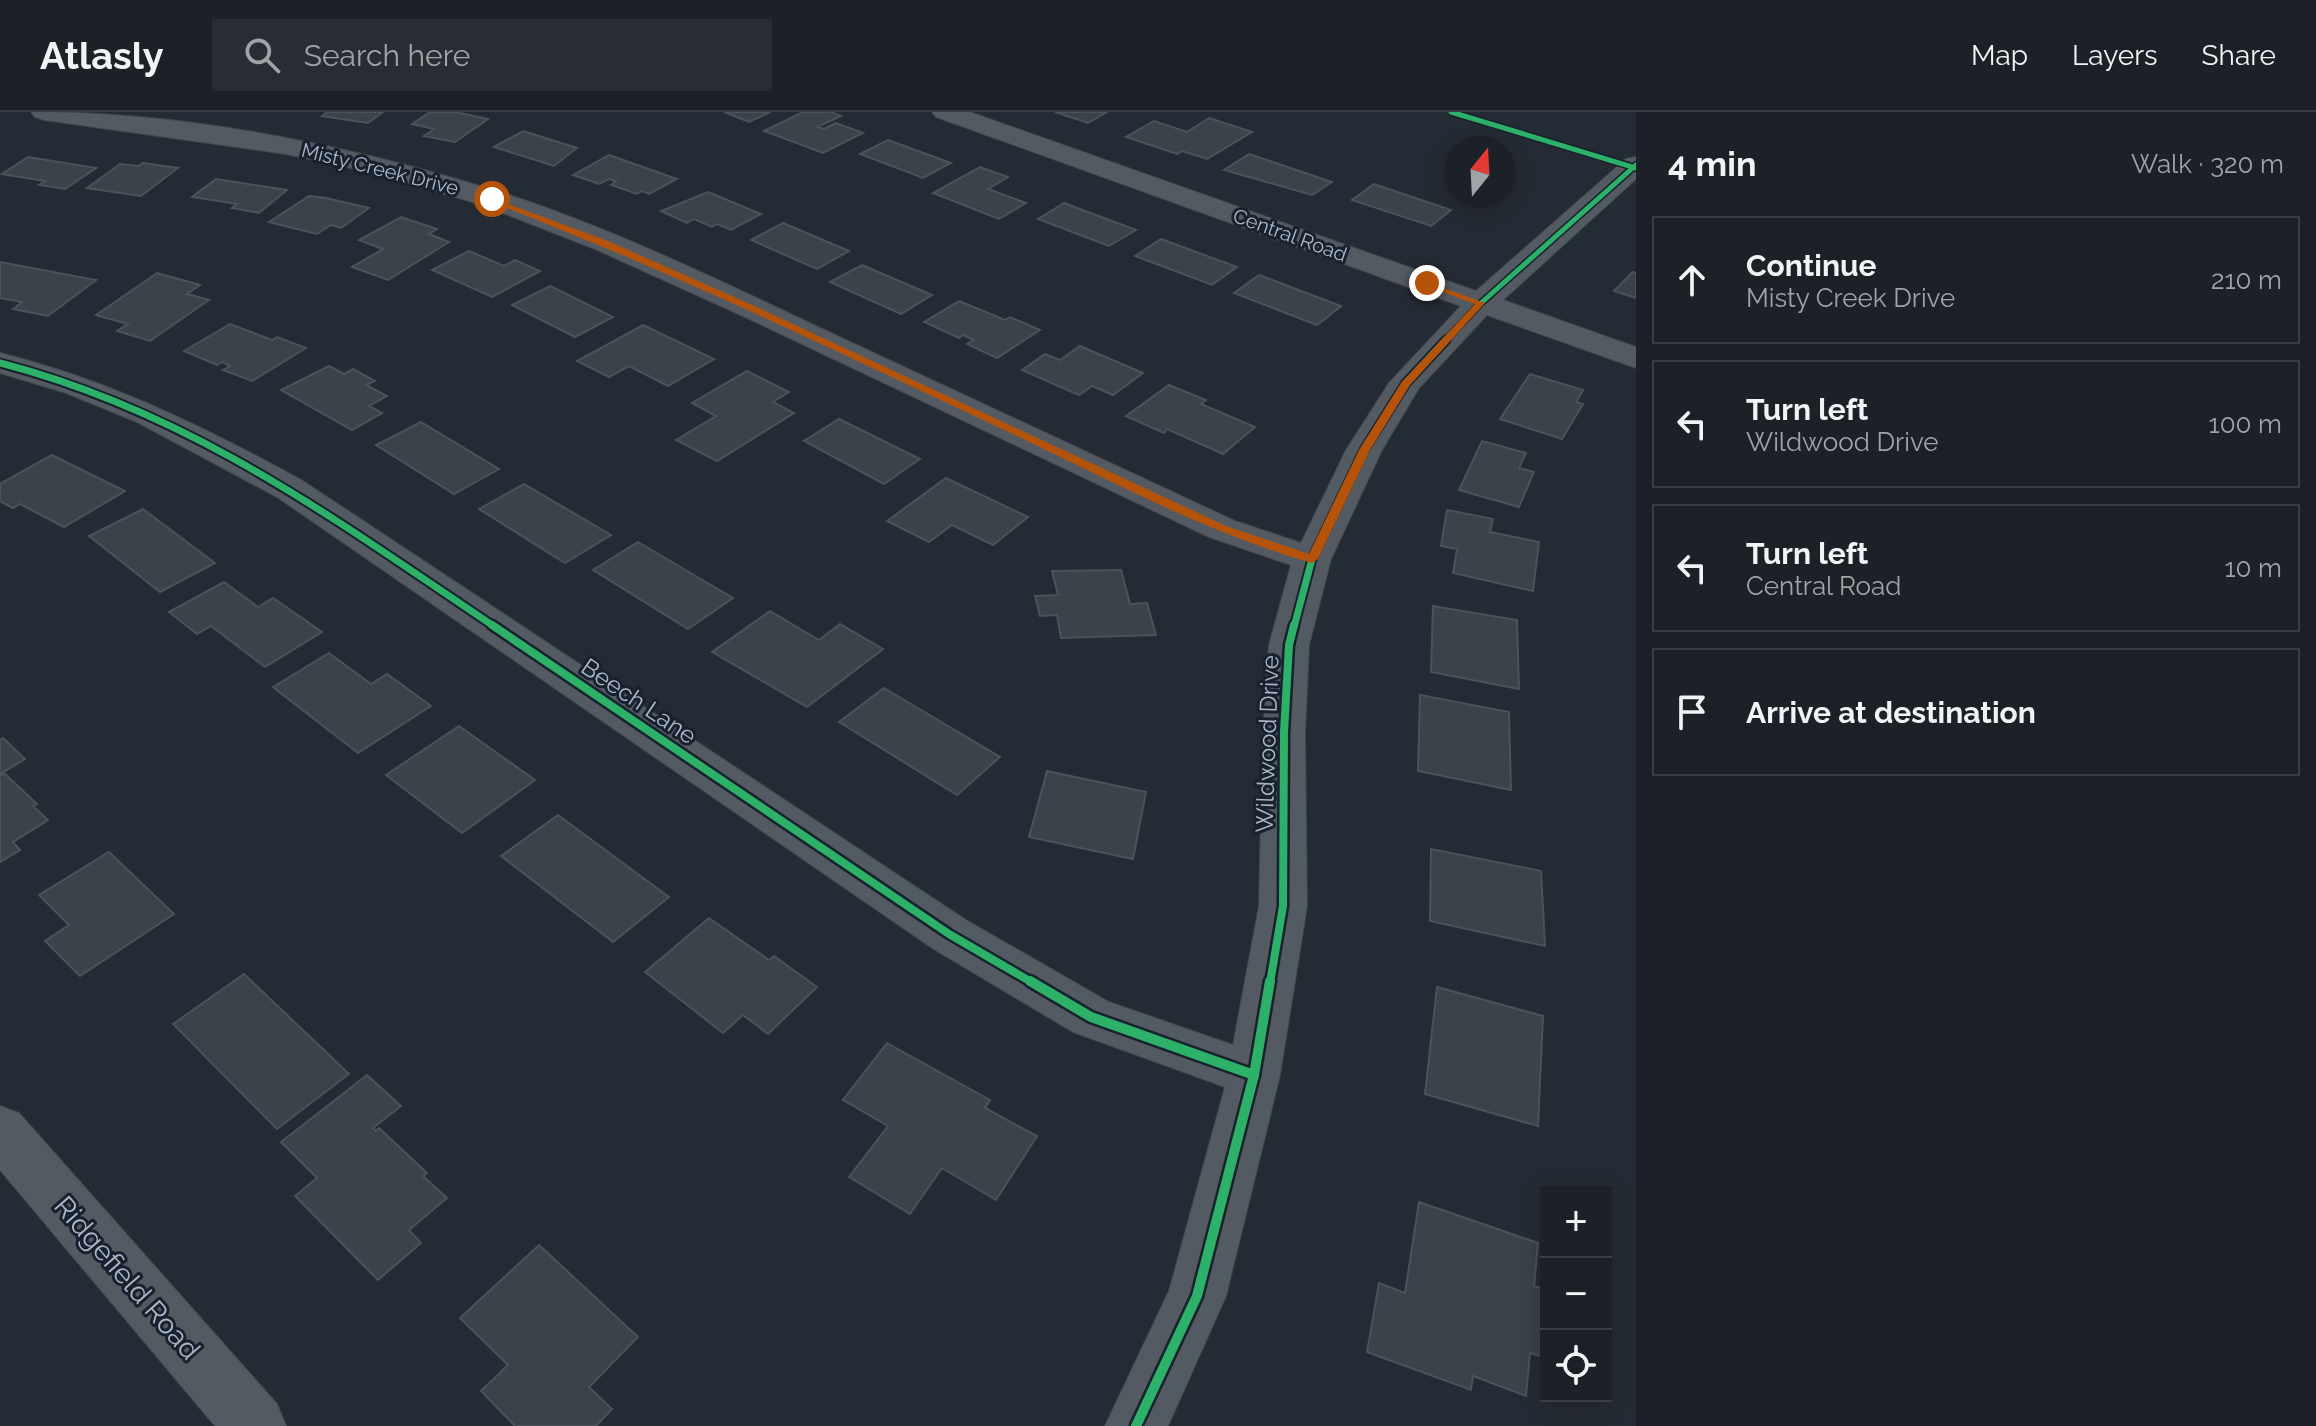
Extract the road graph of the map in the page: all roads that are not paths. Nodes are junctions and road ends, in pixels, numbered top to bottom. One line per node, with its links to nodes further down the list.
1 (44, 112): 7 (street, Misty Creek Drive)
2 (945, 112): 4 (street, Central Road)
3 (1636, 165): 4 (street, Wildwood Drive)
4 (1481, 303): 5 (street, Central Road); 7 (street, Wildwood Drive)
5 (1636, 358)
6 (0, 363): 8 (street, Beech Lane)
7 (1312, 559): 8 (street, Wildwood Drive)
8 (1254, 1075): 11 (street, Wildwood Drive)
9 (0, 1130): 10 (street, Ridgefield Road)
10 (255, 1426)
11 (1136, 1426)

